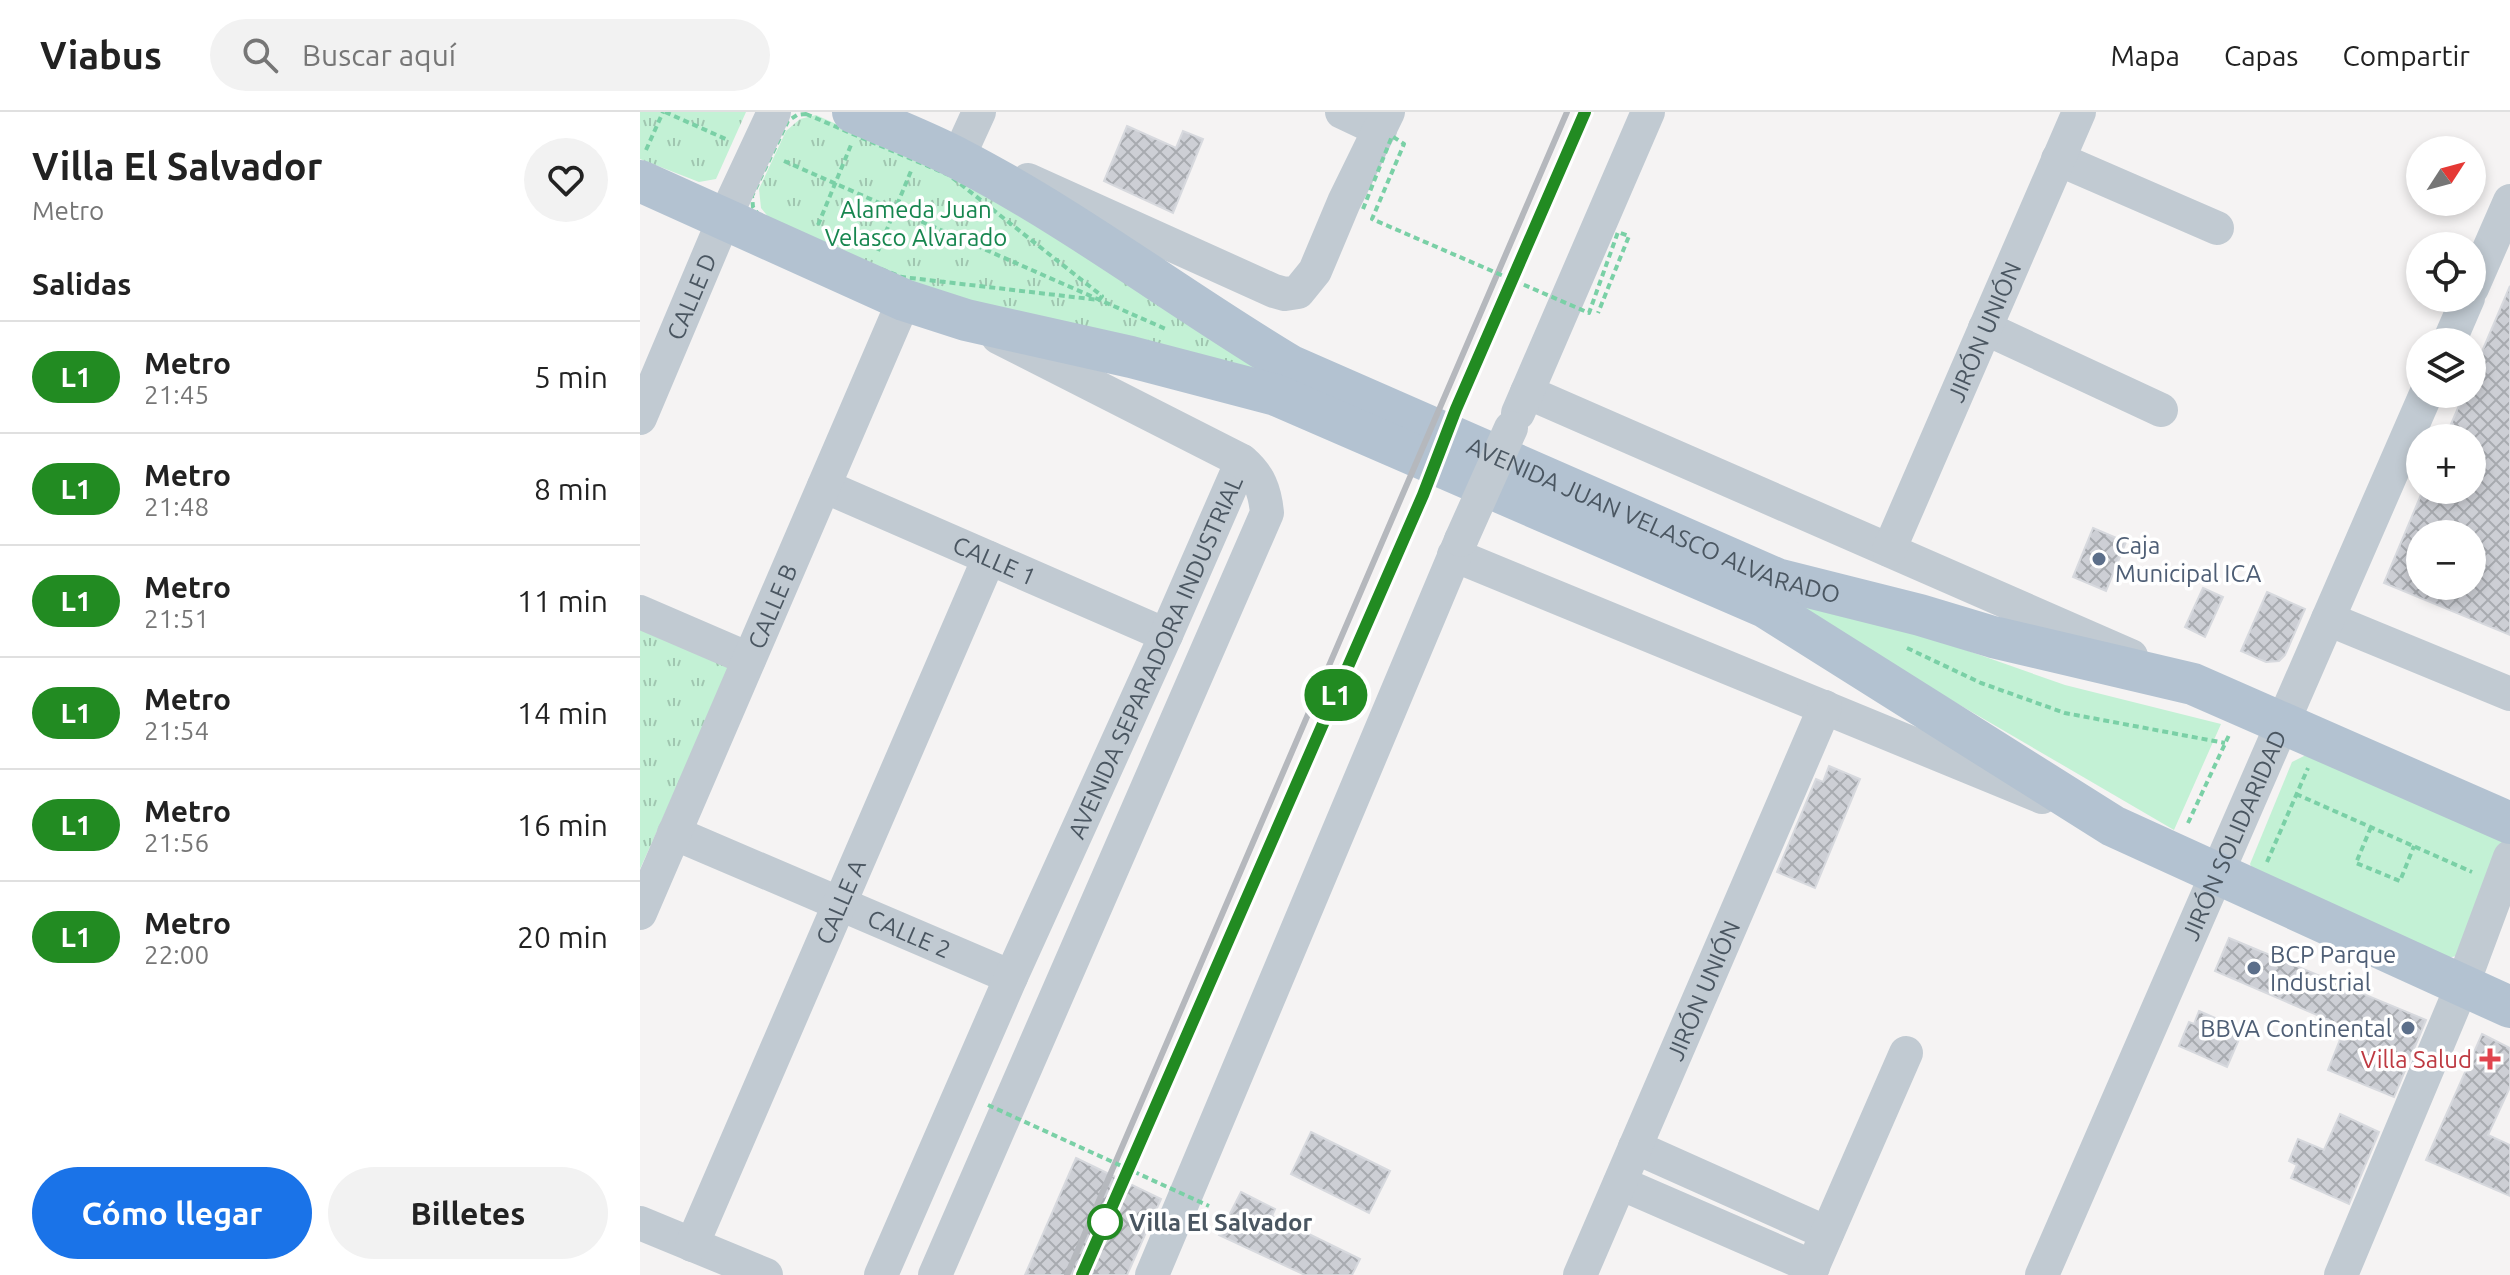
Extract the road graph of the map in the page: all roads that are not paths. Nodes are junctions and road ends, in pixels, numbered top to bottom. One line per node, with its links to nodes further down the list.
1 (774, 112): 12 (street, CALLE D)
2 (979, 112): 8 (street)
3 (1342, 112): 7 (street)
4 (1648, 112): 18 (street)
5 (2079, 112): 9 (street, JIRÓN UNIÓN)
6 (857, 121): 8 (main road, AVENIDA JUAN VELASCO ALVARADO)
7 (1384, 121): 8 (street, AVENIDA JUAN VELASCO ALVARADO)
8 (940, 153): 31 (main road, AVENIDA JUAN VELASCO ALVARADO)
9 (2058, 159): 13 (street); 17 (street, JIRÓN UNIÓN)
10 (640, 181): 12 (main road, AVENIDA JUAN VELASCO ALVARADO)
11 (2510, 201): 14 (street)
12 (724, 219): 15 (main road, AVENIDA JUAN VELASCO ALVARADO); 21 (street, CALLE D)
13 (2217, 228)
14 (2486, 256)
15 (904, 300): 16 (main road, AVENIDA JUAN VELASCO ALVARADO); 23 (street, CALLE B)
16 (966, 320): 22 (street, AVENIDA JUAN VELASCO ALVARADO); 36 (main road, AVENIDA JUAN VELASCO ALVARADO)
17 (1985, 328): 20 (street); 25 (street, JIRÓN UNIÓN)
18 (1527, 392): 24 (street, bridge); 25 (street, AVENIDA JUAN VELASCO ALVARADO)
19 (2420, 408): 28 (street, JIRÓN SOLIDARIDAD)
20 (2161, 410)
21 (640, 418)
22 (1242, 461): 29 (street, AVENIDA SEPARADORA INDUSTRIAL); 54 (street, AVENIDA SEPARADORA INDUSTRIAL)
23 (824, 486): 26 (street, CALLE 1); 30 (street, CALLE B)
24 (1458, 548): 33 (street, AVENIDA JUAN VELASCO ALVARADO); 55 (street)
25 (1889, 550): 31 (street, AVENIDA JUAN VELASCO ALVARADO)
26 (989, 558): 29 (street, CALLE 1); 40 (street, CALLE A)
27 (640, 612): 30 (street)
28 (2328, 619): 32 (street); 34 (street, JIRÓN SOLIDARIDAD)
29 (1166, 635): 42 (street, AVENIDA SEPARADORA INDUSTRIAL)
30 (749, 659): 37 (street, CALLE B)
31 (2193, 684): 34 (main road, AVENIDA JUAN VELASCO ALVARADO)
32 (2510, 694)
33 (1825, 707): 36 (street, AVENIDA JUAN VELASCO ALVARADO); 46 (street, JIRÓN UNIÓN)
34 (2282, 723): 35 (main road, AVENIDA JUAN VELASCO ALVARADO); 39 (street, JIRÓN SOLIDARIDAD)
35 (2510, 823)
36 (2113, 826): 39 (main road, AVENIDA JUAN VELASCO ALVARADO)
37 (674, 833): 40 (street, CALLE 2); 41 (street, CALLE B)
38 (2510, 857): 43 (street)
39 (2217, 874): 43 (main road, AVENIDA JUAN VELASCO ALVARADO); 57 (street, JIRÓN SOLIDARIDAD)
40 (839, 905): 42 (street, CALLE 2); 50 (street, CALLE A)
41 (640, 913)
42 (1011, 977): 53 (street, AVENIDA SEPARADORA INDUSTRIAL)
43 (2462, 986): 44 (main road, AVENIDA JUAN VELASCO ALVARADO); 58 (street)
44 (2510, 1007)
45 (1906, 1053): 49 (street)
46 (1635, 1147): 47 (street, JIRÓN UNIÓN); 49 (street)
47 (1620, 1183): 51 (street); 56 (street, JIRÓN UNIÓN)
48 (640, 1223): 50 (street)
49 (1827, 1233): 51 (street)
50 (692, 1245): 52 (street)
51 (1811, 1271)
52 (766, 1275)
53 (881, 1275)
54 (935, 1275)
55 (1152, 1275)
56 (1580, 1275)
57 (2042, 1275)
58 (2341, 1275)

